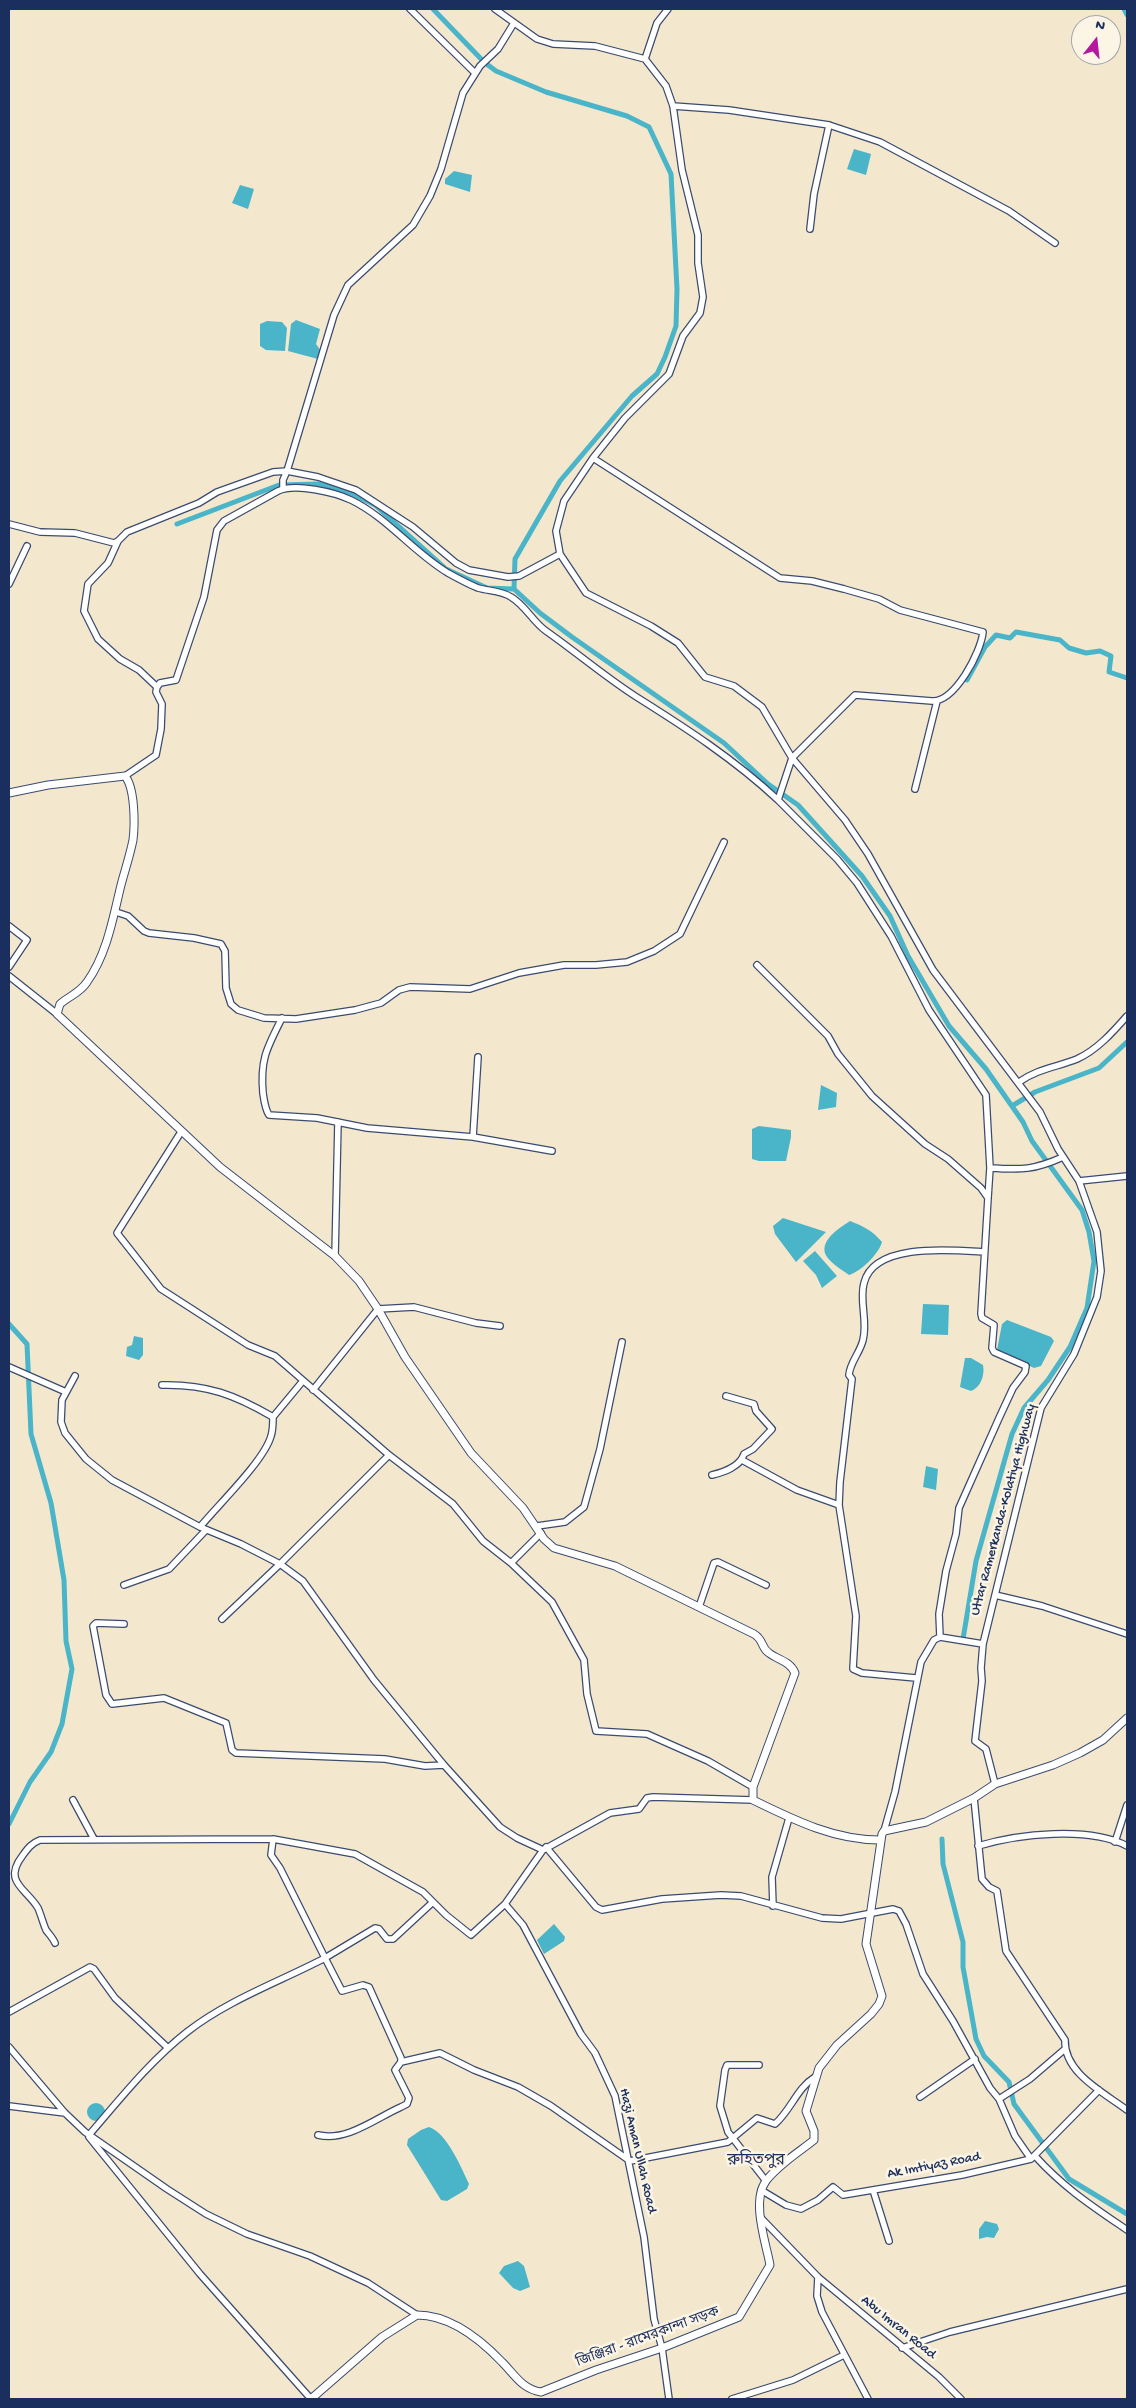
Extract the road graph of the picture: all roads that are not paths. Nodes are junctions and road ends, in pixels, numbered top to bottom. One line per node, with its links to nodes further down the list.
1 (410, 9): 6 (street)
2 (495, 9): 4 (street)
3 (668, 9): 5 (street)
4 (514, 23): 5 (street); 6 (street)
5 (645, 59): 7 (street, Uttar Ramerkanda-Kolatiya Highway)
6 (475, 73): 12 (street)
7 (673, 106): 8 (street); 11 (street, Uttar Ramerkanda-Kolatiya Highway)
8 (829, 125): 9 (street); 10 (street)
9 (810, 229)
10 (1055, 243)
11 (593, 458): 17 (street, Uttar Ramerkanda-Kolatiya Highway); 20 (street)
12 (287, 471): 13 (street); 15 (street); 17 (street)
13 (283, 485): 19 (street); 25 (street)
14 (9, 524): 15 (street)
15 (118, 541): 19 (street)
16 (28, 546): 18 (street)
17 (560, 554): 21 (street, Uttar Ramerkanda-Kolatiya Highway)
18 (9, 584)
19 (157, 687): 22 (street)
20 (937, 702): 21 (street); 23 (street)
21 (792, 758): 25 (street); 36 (street, Uttar Ramerkanda-Kolatiya Highway)
22 (125, 776): 24 (main road); 27 (main road)
23 (915, 789)
24 (9, 793)
25 (778, 799): 42 (street)
26 (724, 842): 34 (street)
27 (116, 912): 32 (main road); 34 (street)
28 (9, 926): 30 (street)
29 (757, 965): 45 (street)
30 (9, 967)
31 (9, 976): 32 (street)
32 (57, 1014): 38 (main road)
33 (1127, 1016): 36 (street)
34 (282, 1018): 37 (street)
35 (478, 1057): 39 (street)
36 (1020, 1083): 41 (street, Uttar Ramerkanda-Kolatiya Highway)
37 (338, 1122): 39 (street); 47 (street)
38 (181, 1132): 47 (main road); 53 (street)
39 (473, 1137): 40 (street)
40 (552, 1151)
41 (1063, 1157): 42 (street); 44 (street, Uttar Ramerkanda-Kolatiya Highway)
42 (990, 1168): 45 (street)
43 (1127, 1176): 44 (street)
44 (1079, 1181): 69 (street, Uttar Ramerkanda-Kolatiya Highway)
45 (988, 1198): 46 (street)
46 (984, 1252): 62 (street); 74 (street)
47 (335, 1256): 48 (main road)
48 (378, 1309): 49 (street); 55 (street); 64 (main road)
49 (500, 1326)
50 (622, 1342): 64 (street)
51 (9, 1366): 56 (street)
52 (75, 1376): 56 (street)
53 (302, 1382): 55 (street); 58 (street)
54 (162, 1385): 58 (street)
55 (313, 1390): 59 (street)
56 (66, 1392): 63 (street)
57 (726, 1396): 60 (street)
58 (273, 1417): 63 (street)
59 (389, 1455): 65 (street); 66 (street)
60 (742, 1460): 61 (street); 62 (street)
61 (712, 1475)
62 (839, 1505): 76 (street)
63 (203, 1529): 66 (street); 67 (street)
64 (539, 1530): 65 (street); 70 (main road)
65 (511, 1563): 80 (street)
66 (280, 1564): 71 (street); 78 (street)
67 (124, 1585)
68 (766, 1585): 70 (street)
69 (995, 1595): 73 (street); 75 (street, Uttar Ramerkanda-Kolatiya Highway)
70 (699, 1607): 80 (main road)
71 (222, 1619)
72 (124, 1624): 78 (street)
73 (1127, 1634)
74 (940, 1637): 75 (street); 76 (street)
75 (983, 1644): 79 (street, Uttar Ramerkanda-Kolatiya Highway)
76 (916, 1678): 86 (street)
77 (1127, 1718): 79 (main road)
78 (444, 1765): 93 (street)
79 (995, 1784): 81 (main road)
80 (753, 1787): 83 (main road)
81 (974, 1798): 86 (main road); 91 (street)
82 (73, 1800): 87 (street)
83 (753, 1800): 85 (main road); 93 (street)
84 (1127, 1805): 90 (street)
85 (789, 1818): 89 (main road); 96 (street)
86 (884, 1831): 89 (main road, জিঞ্জিরা - রামেরকান্দা সড়ক)
87 (94, 1839): 88 (street); 98 (street)
88 (272, 1839): 94 (street); 99 (street)
89 (880, 1840): 97 (main road, জিঞ্জিরা - রামেরকান্দা সড়ক)
90 (1115, 1842): 91 (street); 92 (street)
91 (978, 1846): 103 (street)
92 (1127, 1846)
93 (544, 1849): 95 (street); 96 (street)
94 (433, 1902): 95 (street); 99 (street)
95 (505, 1904): 118 (street, Hazi Aman Ullah Road)
96 (773, 1906): 97 (street)
97 (869, 1912): 104 (street); 107 (main road, জিঞ্জিরা - রামেরকান্দা সড়ক)
98 (55, 1943)
99 (325, 1958): 102 (street); 105 (street)
100 (9, 2012): 102 (street)
101 (9, 2047): 113 (street)
102 (168, 2048): 114 (street)
103 (1065, 2049): 108 (street); 110 (street)
104 (975, 2059): 109 (street); 110 (street)
105 (401, 2062): 115 (street); 118 (street)
106 (759, 2065): 116 (street)
107 (815, 2077): 116 (street); 119 (main road, জিঞ্জিরা - রামেরকান্দা সড়ক)
108 (1099, 2090): 112 (street); 117 (street)
109 (920, 2097)
110 (999, 2100): 117 (street)
111 (9, 2106): 113 (street)
112 (1127, 2110)
113 (65, 2113): 114 (street)
114 (87, 2133): 127 (street); 131 (street)
115 (318, 2134)
116 (734, 2139): 118 (street); 119 (street)
117 (1034, 2156): 121 (street, Ak Imtiyaz Road); 123 (street)
118 (630, 2161): 128 (street, Hazi Aman Ullah Road)
119 (766, 2181): 120 (main road, জিঞ্জিরা - রামেরকান্দা সড়ক)
120 (761, 2190): 121 (street, Ak Imtiyaz Road); 122 (main road, জিঞ্জিরা - রামেরকান্দা সড়ক)
121 (874, 2190): 124 (street)
122 (761, 2218): 125 (street, Abu Imran Road); 128 (main road, জিঞ্জিরা - রামেরকান্দা সড়ক)
123 (1127, 2230)
124 (889, 2242)
125 (818, 2277): 129 (street, Abu Imran Road); 130 (street)
126 (1127, 2289): 129 (street)
127 (417, 2315): 128 (main road, জিঞ্জিরা - রামেরকান্দা সড়ক); 131 (main road)
128 (662, 2348): 132 (street, Hazi Aman Ullah Road)
129 (902, 2348): 135 (street, Abu Imran Road)
130 (844, 2355): 133 (street); 134 (street)
131 (311, 2399)
132 (670, 2399)
133 (732, 2399)
134 (868, 2399)
135 (961, 2399)

